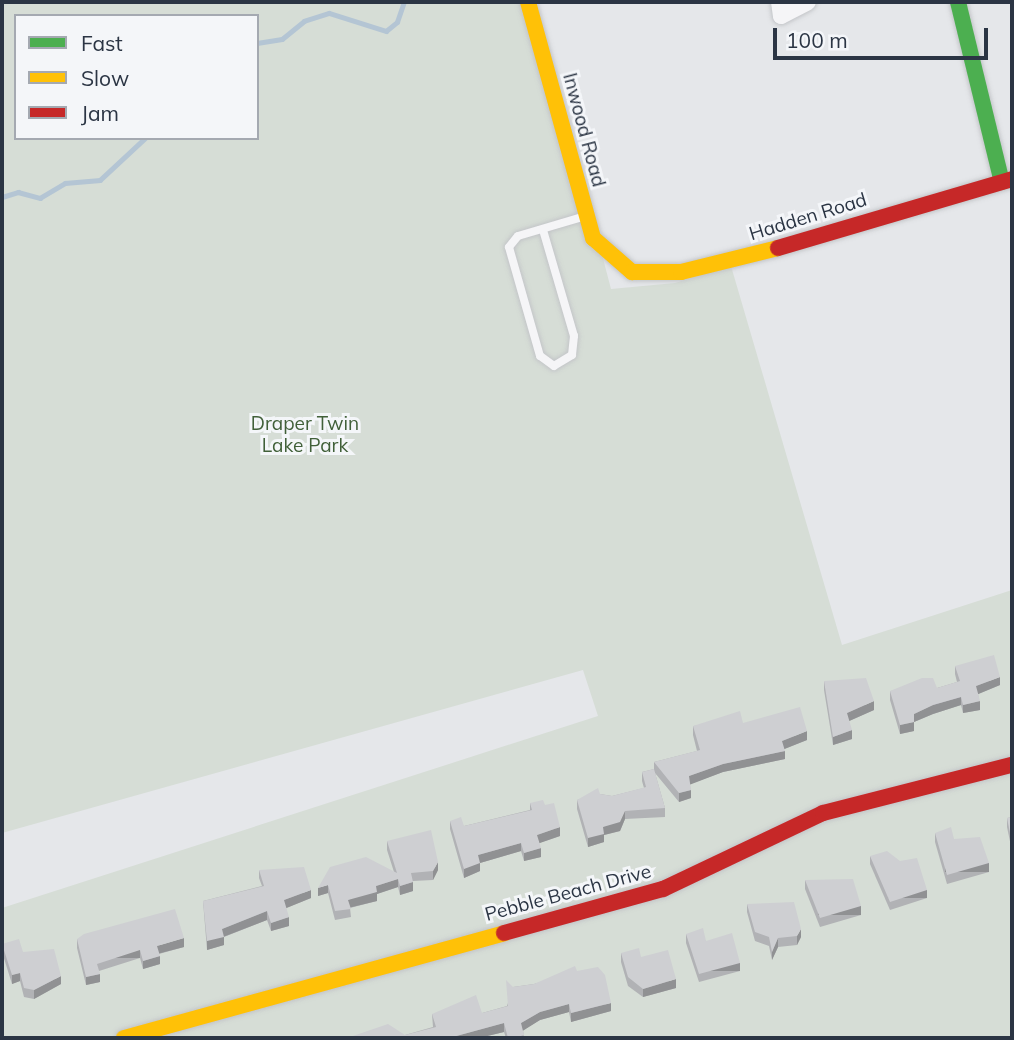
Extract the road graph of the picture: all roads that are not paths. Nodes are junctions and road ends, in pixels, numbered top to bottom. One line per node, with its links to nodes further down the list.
1 (528, 2): 6 (street, Inwood Road)
2 (779, 2): 3 (street)
3 (808, 2)
4 (958, 2): 5 (street)
5 (1007, 181): 8 (street, Hadden Road)
6 (586, 216): 7 (lane); 8 (street, Inwood Road)
7 (543, 230): 7 (lane)
8 (615, 261)
9 (1012, 765): 10 (street, Pebble Beach Drive)
10 (179, 1032): 11 (street, Pebble Beach Drive)
11 (124, 1038)

